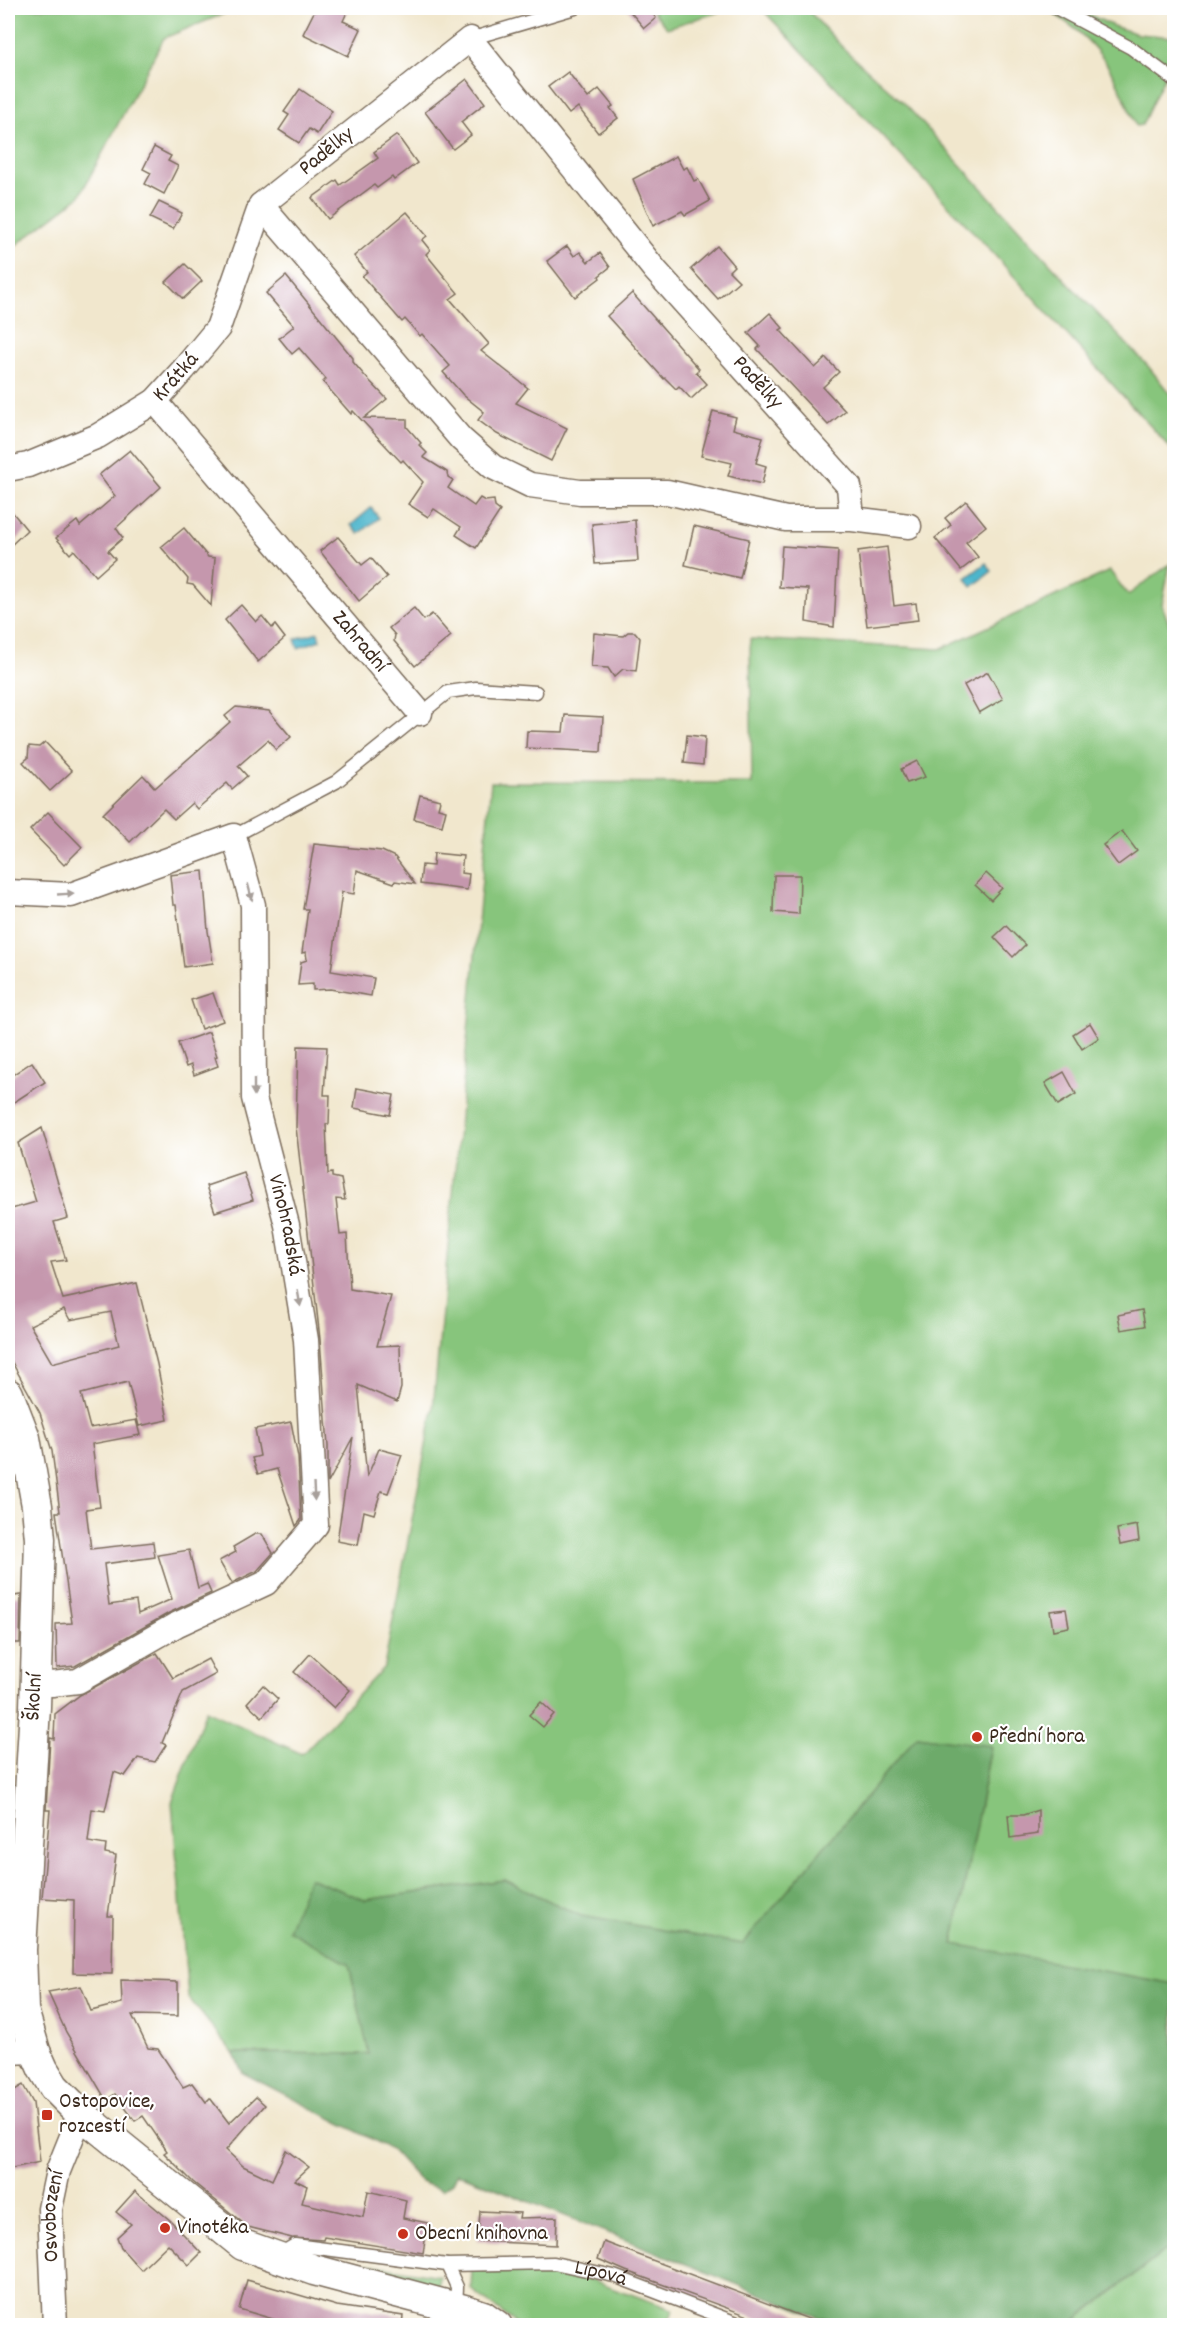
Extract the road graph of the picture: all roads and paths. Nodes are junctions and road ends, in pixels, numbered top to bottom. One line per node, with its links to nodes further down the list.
1 (575, 8): 3 (lane)
2 (1056, 8): 4 (lane)
3 (470, 39): 5 (street, Padělky); 8 (street, Padělky)
4 (1174, 80)
5 (261, 205): 6 (street, Krátká); 8 (street)
6 (154, 400): 7 (street, Krátká); 11 (street, Zahradní)
7 (8, 469)
8 (852, 519): 9 (street)
9 (909, 526)
10 (536, 692): 11 (lane)
11 (420, 713): 12 (lane)
12 (234, 836): 13 (street, one-way to 12); 15 (street, Vinohradská, one-way to 15)
13 (8, 892)
14 (8, 1394): 15 (street, Školní)
15 (36, 1682): 16 (street, Školní)
16 (21, 2051): 17 (street, Školní)
17 (81, 2114): 18 (street, Školní); 22 (street, Osvobození)
18 (150, 2170): 19 (street, Lípová)
19 (279, 2254): 20 (lane, Lípová); 21 (street, Lípová)
20 (447, 2265): 21 (lane); 24 (lane, Lípová)
21 (456, 2307): 23 (street, Lípová)
22 (55, 2325)
23 (497, 2325)
24 (745, 2325)

